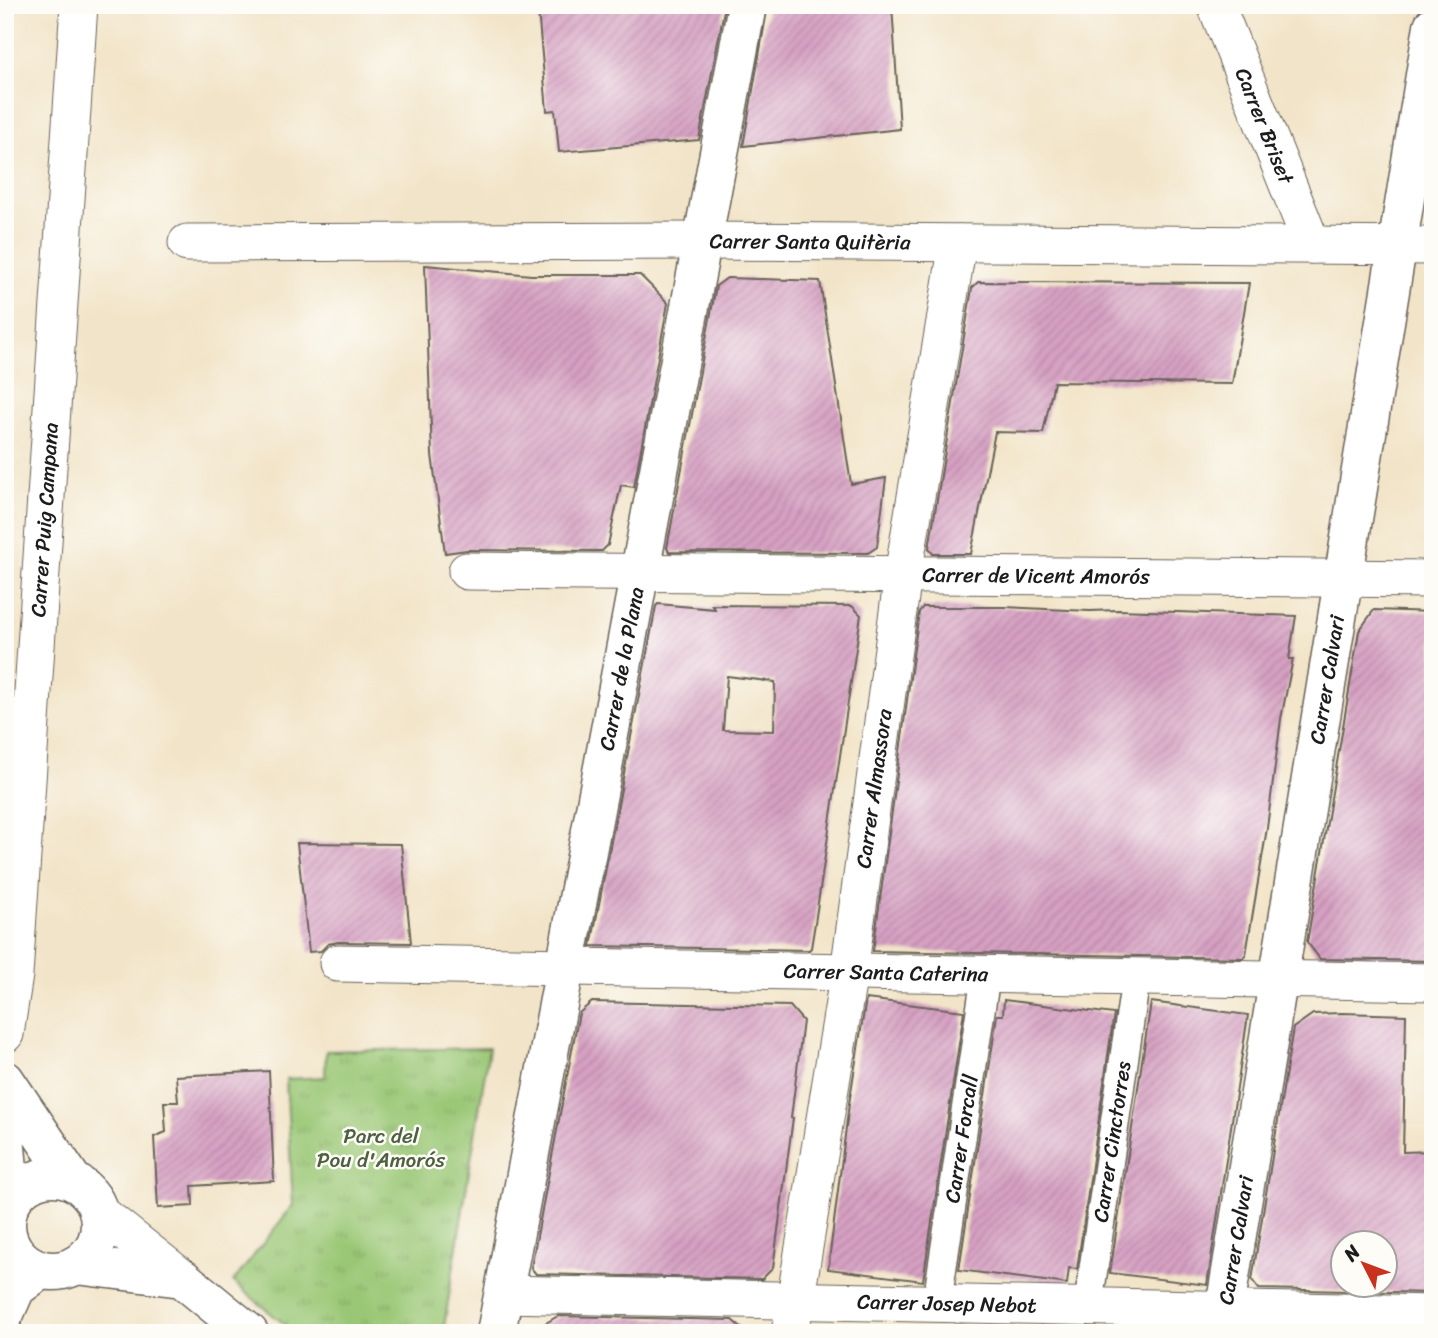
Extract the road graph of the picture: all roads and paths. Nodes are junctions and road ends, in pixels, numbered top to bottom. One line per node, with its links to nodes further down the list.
1 (79, 5): 23 (street, Carrer Puig Campana)
2 (747, 5): 5 (main road, Carrer de la Plana)
3 (1216, 5): 8 (street, Carrer Briset)
4 (1433, 26): 9 (main road, Carrer Calvari)
5 (702, 241): 6 (street, Carrer Santa Quitèria); 7 (street, Carrer Santa Quitèria); 12 (main road, Carrer de la Plana)
6 (187, 243)
7 (958, 243): 8 (street, Carrer Santa Quitèria); 13 (street, Carrer Almassora)
8 (1312, 245): 9 (street, Carrer Santa Quitèria)
9 (1395, 246): 10 (street, Carrer Santa Quitèria); 14 (main road, Carrer Calvari)
10 (1433, 246)
11 (467, 571): 12 (street, Carrer de Vicent Amorós)
12 (639, 572): 13 (street, Carrer de Vicent Amorós); 17 (main road, Carrer de la Plana)
13 (904, 575): 14 (street, Carrer de Vicent Amorós); 18 (street, Carrer Almassora)
14 (1342, 578): 15 (street, Carrer de Vicent Amorós); 21 (main road, Carrer Calvari)
15 (1433, 579)
16 (338, 963): 17 (street, Carrer Santa Caterina)
17 (565, 966): 18 (street, Carrer Santa Caterina); 31 (main road, Carrer de la Plana)
18 (849, 972): 19 (street, Carrer Santa Caterina); 36 (street, Carrer Almassora)
19 (986, 974): 20 (street, Carrer Santa Caterina); 32 (street, Carrer Forcall)
20 (1136, 977): 21 (street, Carrer Santa Caterina); 33 (street, Carrer Cinctorres)
21 (1278, 978): 22 (street, Carrer Santa Caterina); 37 (main road, Carrer Calvari)
22 (1433, 982)
23 (5, 1034)
24 (5, 1080): 26 (main road)
25 (5, 1136): 27 (main road)
26 (73, 1181): 27 (main road); 28 (main road)
27 (11, 1202): 29 (main road)
28 (99, 1212): 29 (main road); 30 (street)
29 (58, 1268): 30 (main road); 34 (main road)
30 (182, 1278): 38 (main road)
31 (503, 1294): 36 (street, Carrer Josep Nebot); 39 (main road, Carrer de la Plana)
32 (937, 1303): 33 (street, Carrer Josep Nebot); 36 (street, Carrer Josep Nebot)
33 (1088, 1307): 37 (street, Carrer Josep Nebot)
34 (5, 1313)
35 (1433, 1314): 37 (street, Carrer Josep Nebot)
36 (792, 1316)
37 (1223, 1321)
38 (249, 1333)
39 (496, 1333)

